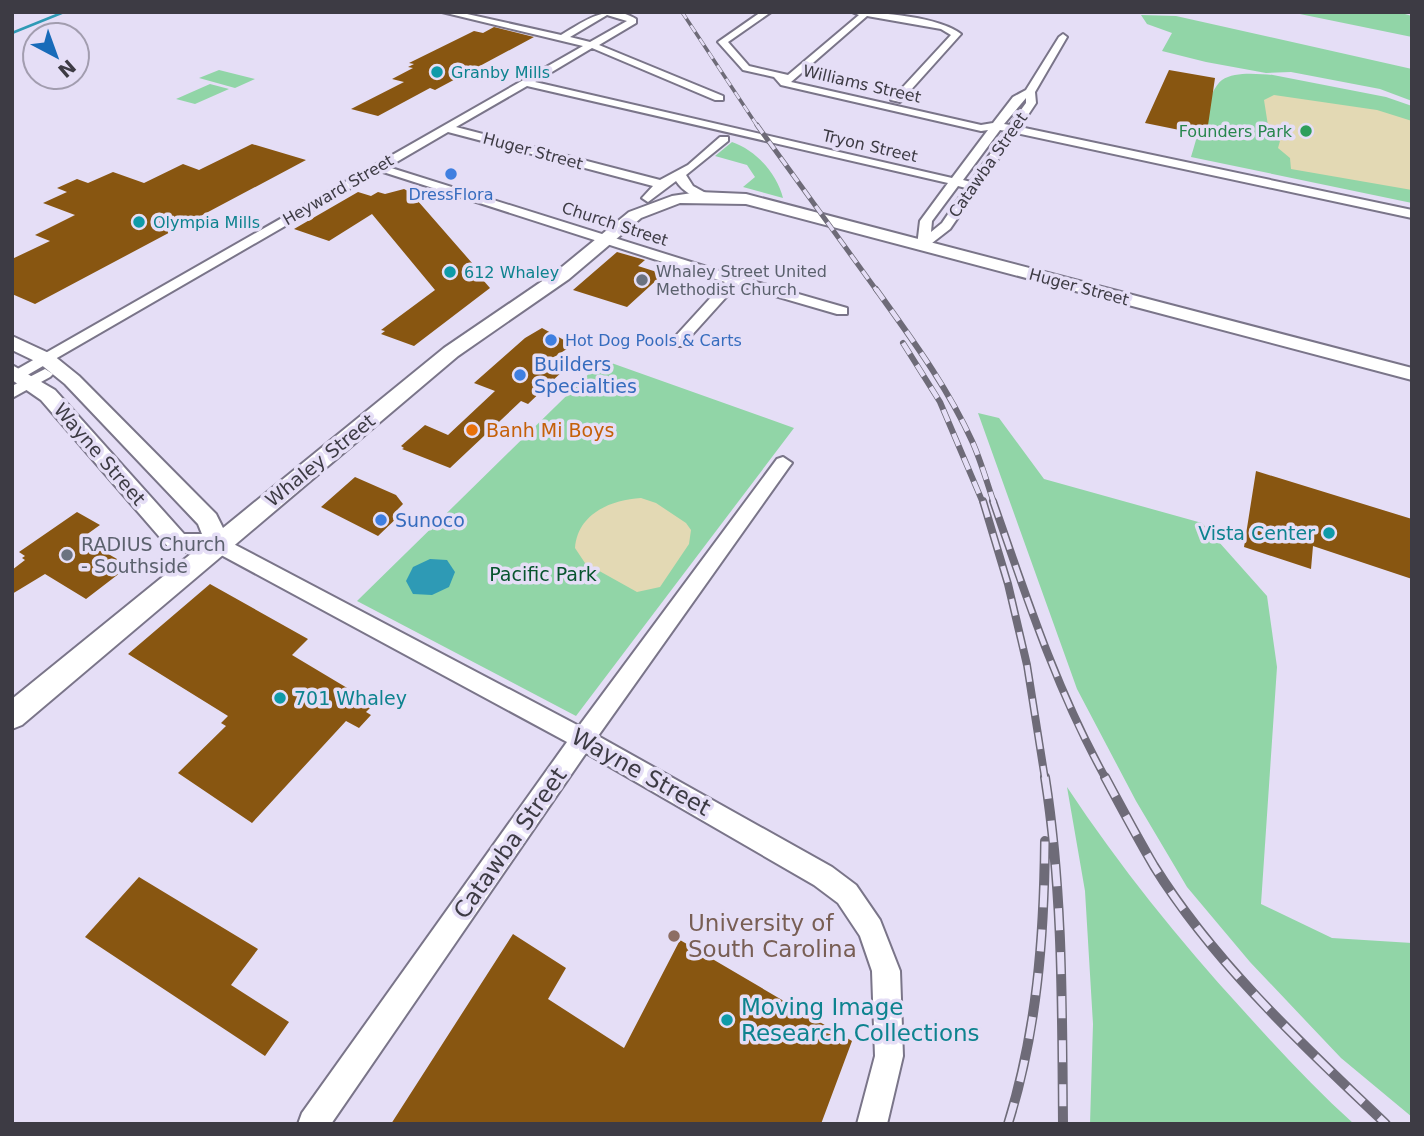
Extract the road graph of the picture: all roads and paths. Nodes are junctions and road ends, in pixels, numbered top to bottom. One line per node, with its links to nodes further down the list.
1 (446, 12): 5 (street)
2 (606, 12): 5 (street, Heyward Street); 7 (street, Heyward Street)
3 (767, 12): 9 (street)
4 (865, 14): 8 (street); 9 (street); 13 (street)
5 (564, 37): 7 (street)
6 (1063, 37): 11 (street, Catawba Street)
7 (592, 45): 10 (street, Heyward Street); 12 (street)
8 (814, 72)
9 (790, 81): 13 (street, Williams Street); 14 (street, Williams Street)
10 (524, 82): 15 (street, Heyward Street); 17 (street, Tryon Street)
11 (1030, 92): 14 (street, Catawba Street); 16 (street, Catawba Street)
12 (719, 98)
13 (896, 100): 14 (street, Williams Street)
14 (997, 126): 16 (street, Williams Street); 20 (street, Catawba Street)
15 (445, 128): 18 (street, Heyward Street); 21 (street, Huger Street)
16 (1013, 129): 22 (street, Catawba Street); 26 (street, Williams Street)
17 (723, 134): 19 (street, Whaley Street); 20 (street, Tryon Street)
18 (378, 167): 28 (street, Church Street); 34 (street, Heyward Street)
19 (686, 175): 21 (street, Whaley Street); 23 (main road, Whaley Street); 24 (main road, Whaley Street)
20 (955, 181): 22 (street, Tryon Street); 29 (street, Catawba Street)
21 (661, 184): 24 (street, Whaley Street)
22 (974, 186): 29 (street, Catawba Street)
23 (707, 192): 25 (main road, Whaley Street); 27 (main road, Whaley Street)
24 (648, 198): 27 (main road, Whaley Street)
25 (746, 199): 29 (main road, Huger Street)
26 (1412, 214)
27 (635, 215): 28 (main road, Whaley Street)
28 (606, 240): 30 (street, Church Street); 38 (main road, Whaley Street)
29 (923, 246): 35 (main road, Huger Street)
30 (734, 280): 31 (street, Church Street); 32 (street)
31 (842, 311)
32 (677, 343)
33 (15, 346): 34 (main road, Wayne Street)
34 (52, 363): 36 (street, Heyward Street); 38 (main road, Wayne Street)
35 (1412, 374)
36 (19, 380): 38 (main road, Wayne Street)
37 (783, 463): 40 (street, Catawba Street)
38 (217, 544): 39 (main road, Whaley Street); 40 (street, Wayne Street)
39 (12, 716)
40 (583, 739): 41 (street, Catawba Street); 42 (street, Wayne Street)
41 (313, 1124)
42 (872, 1124)

